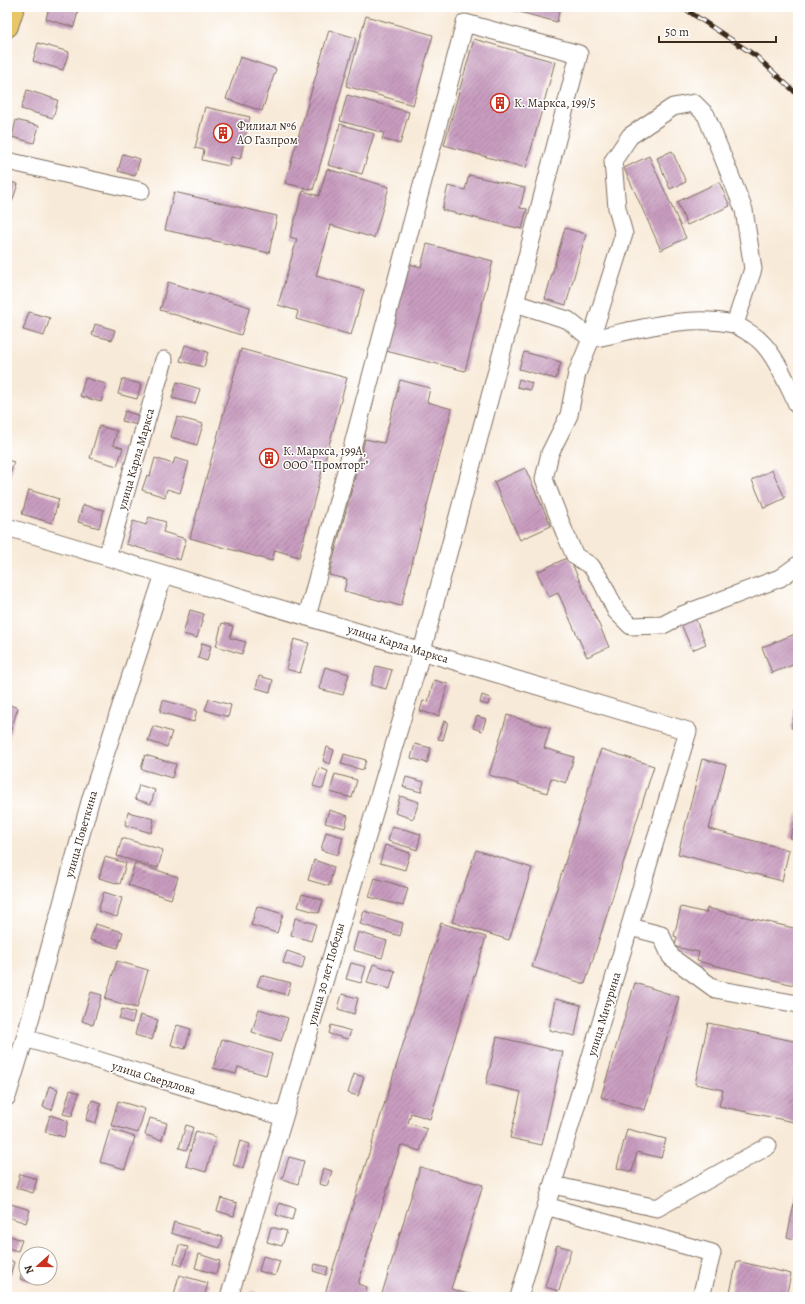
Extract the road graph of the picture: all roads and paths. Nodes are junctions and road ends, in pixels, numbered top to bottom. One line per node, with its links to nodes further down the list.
1 (13, 7): 2 (main road)
2 (7, 26)
3 (7, 161): 4 (street)
4 (141, 192)
5 (515, 303): 7 (street); 14 (street, улица 30 лет Победы); 15 (street, улица 30 лет Победы)
6 (735, 324): 7 (street); 7 (street); 9 (street)
7 (591, 339): 12 (street)
8 (164, 360): 11 (street, улица Карла Маркса)
9 (798, 406)
10 (7, 527): 11 (street, улица Карла Маркса)
11 (107, 557): 13 (street, улица Карла Маркса)
12 (798, 565)
13 (164, 574): 14 (street, улица Карла Маркса); 19 (street, улица Поветкина)
14 (307, 617): 15 (street, улица Карла Маркса)
15 (422, 651): 16 (street, улица Карла Маркса); 21 (street, улица 30 лет Победы)
16 (688, 731): 17 (street, улица Мичурина)
17 (630, 927): 18 (street); 23 (street, улица Мичурина)
18 (798, 1004)
19 (25, 1038): 20 (street, улица Поветкина); 21 (street, улица Свердлова)
20 (7, 1097)
21 (284, 1117): 25 (street, улица 30 лет Победы)
22 (768, 1146): 23 (street)
23 (553, 1185): 24 (street, улица Мичурина)
24 (546, 1206): 26 (street, улица Мичурина); 27 (street)
25 (229, 1297)
26 (519, 1297)
27 (702, 1297)

